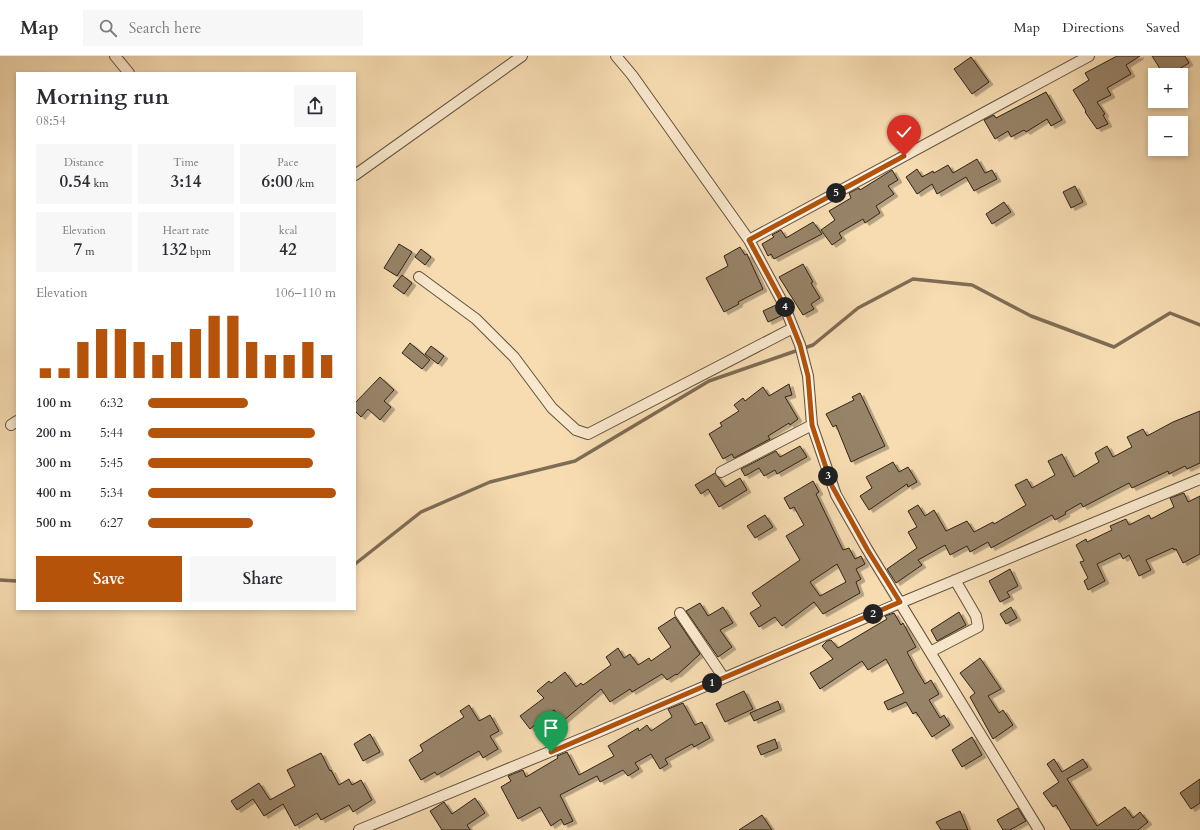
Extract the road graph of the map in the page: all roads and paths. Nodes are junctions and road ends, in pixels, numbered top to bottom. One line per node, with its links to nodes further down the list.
1 (115, 56): 5 (street)
2 (522, 56): 6 (street)
3 (616, 56): 7 (street)
4 (1089, 56): 7 (street)
5 (128, 72)
6 (356, 174)
7 (749, 240): 9 (street)
8 (419, 277): 9 (street)
9 (792, 328): 10 (street)
10 (812, 425): 11 (street); 14 (street)
11 (721, 472)
12 (1200, 479): 13 (street)
13 (955, 580): 14 (street); 16 (street)
14 (900, 602): 16 (street); 17 (street)
15 (680, 613): 17 (street)
16 (930, 652): 19 (street)
17 (724, 678): 18 (street)
18 (359, 830)
19 (1039, 830)

